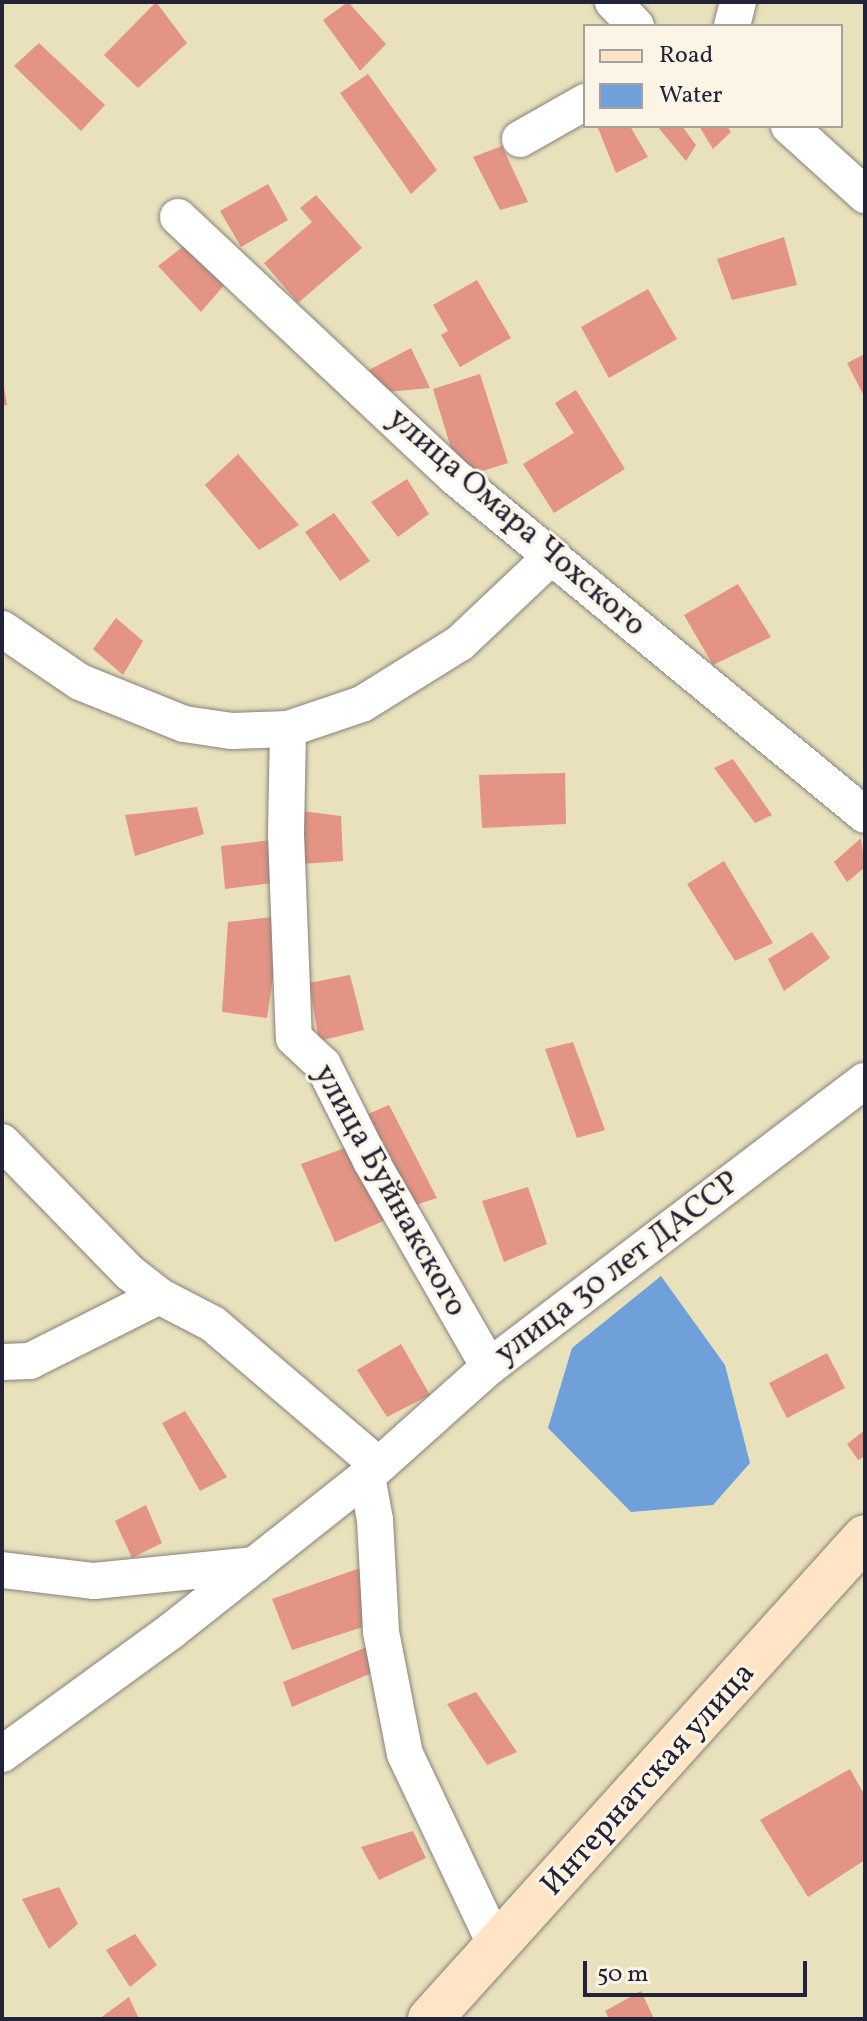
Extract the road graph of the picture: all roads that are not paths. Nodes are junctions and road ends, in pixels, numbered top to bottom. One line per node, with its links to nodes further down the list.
1 (613, 2): 3 (street)
2 (738, 2): 4 (street)
3 (634, 24)
4 (732, 24)
5 (583, 103): 7 (street)
6 (791, 128): 8 (street)
7 (520, 139)
8 (865, 195)
9 (178, 217): 10 (street, улица Омара Чохского)
10 (552, 556): 12 (street); 13 (street, улица Омара Чохского)
11 (2, 629): 12 (street)
12 (288, 729): 18 (street, улица Буйнакского)
13 (865, 815)
14 (865, 1081): 18 (street, улица 30 лет ДАССР)
15 (2, 1142): 16 (street)
16 (159, 1296): 17 (street); 19 (street)
17 (2, 1362)
18 (489, 1367): 19 (street, улица 30 лет ДАССР)
19 (372, 1471): 21 (street, улица 30 лет ДАССР); 24 (street)
20 (865, 1537): 24 (street, Интернатская улица)
21 (255, 1565): 22 (street); 23 (street, улица 30 лет ДАССР)
22 (2, 1570)
23 (2, 1754)
24 (497, 1948): 25 (street, Интернатская улица)
25 (430, 2019)

